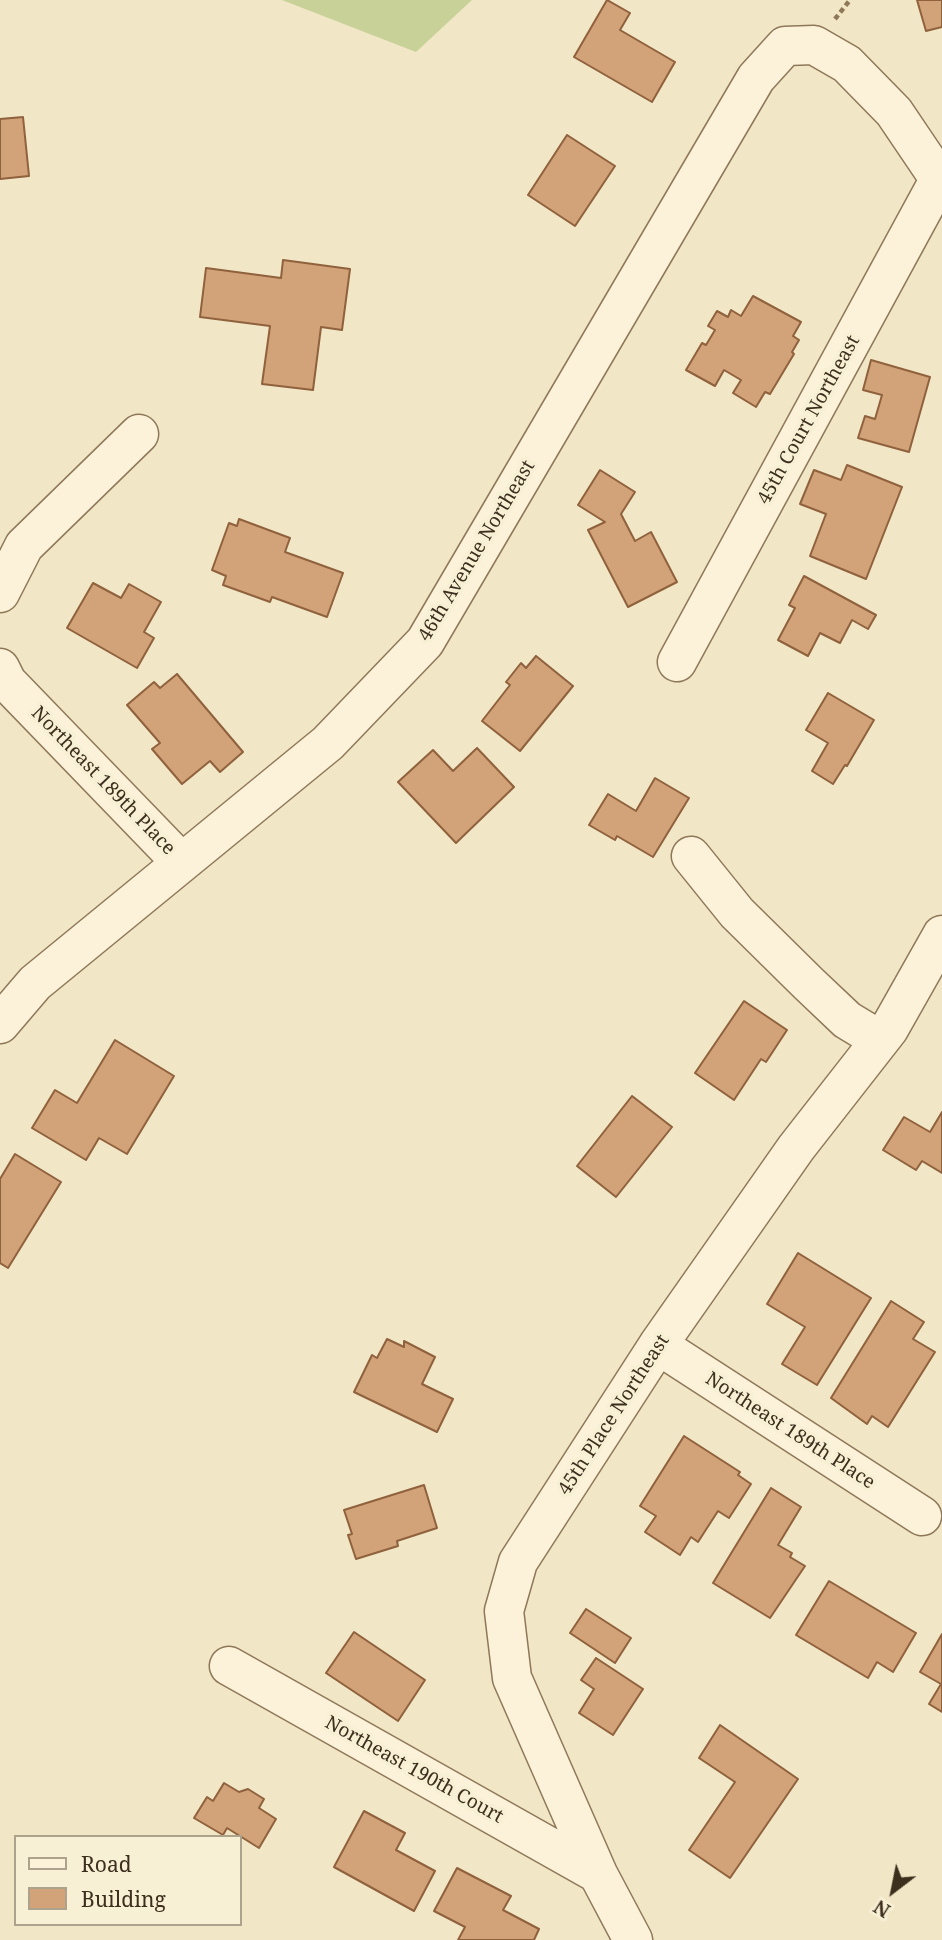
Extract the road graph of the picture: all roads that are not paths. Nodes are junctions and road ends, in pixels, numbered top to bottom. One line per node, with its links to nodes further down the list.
1 (941, 181): 4 (street, 45th Court Northeast); 7 (street, 46th Avenue Northeast)
2 (139, 434): 3 (street)
3 (0, 593)
4 (677, 662)
5 (0, 668): 7 (street, Northeast 189th Place)
6 (691, 856): 10 (street)
7 (181, 862): 9 (street, 46th Avenue Northeast)
8 (942, 935): 10 (street, 45th Place Northeast)
9 (0, 1024)
10 (880, 1040): 11 (street, 45th Place Northeast)
11 (658, 1345): 12 (street, Northeast 189th Place); 14 (street, 45th Place Northeast)
12 (922, 1516)
13 (229, 1666): 14 (street, Northeast 190th Court)
14 (598, 1874): 15 (street, 45th Place Northeast)
15 (633, 1940)

